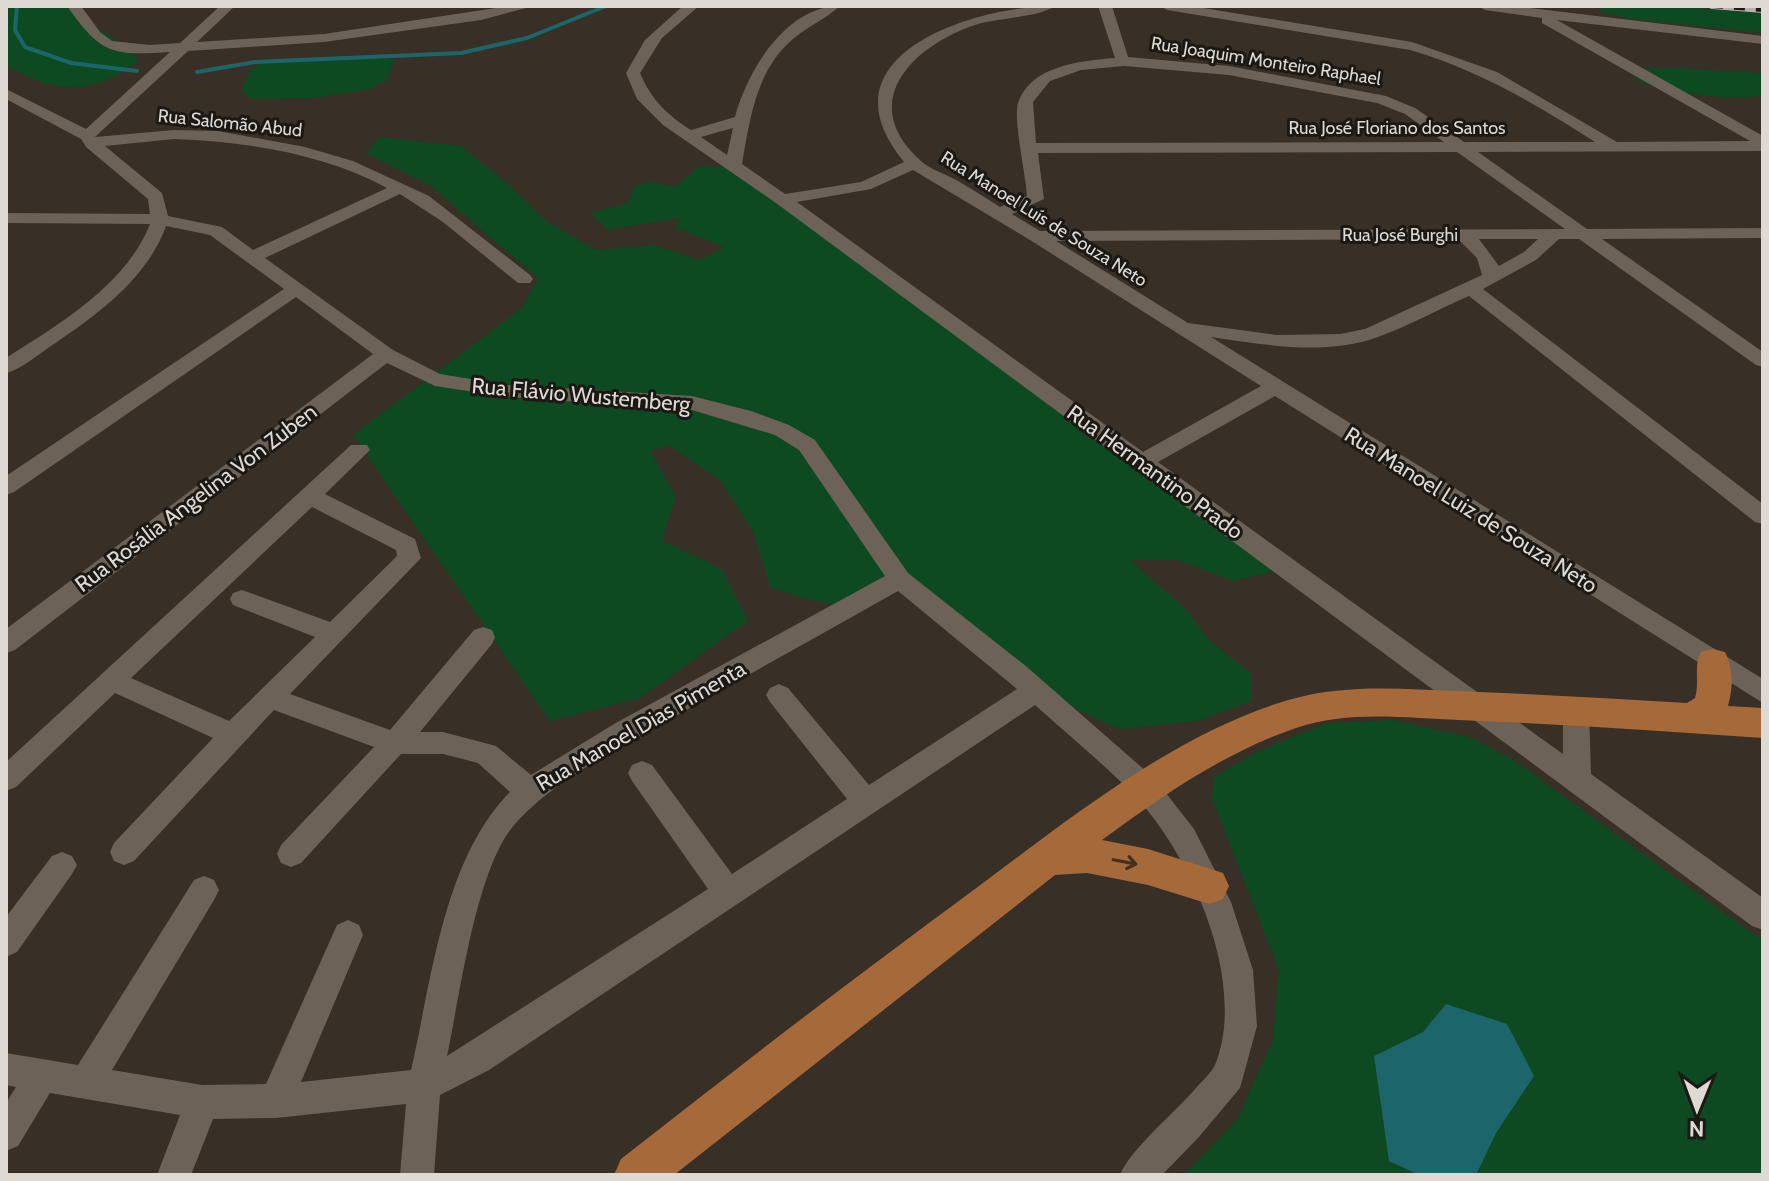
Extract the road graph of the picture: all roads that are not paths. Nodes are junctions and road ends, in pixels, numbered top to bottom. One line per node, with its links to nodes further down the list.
1 (74, 6): 16 (street)
2 (228, 6): 16 (street)
3 (527, 6): 16 (street)
4 (692, 6): 20 (street, Rua Hermantino Prado)
5 (833, 6): 19 (street)
6 (1048, 6): 26 (street, Rua Manoel Luís de Souza Neto)
7 (1105, 6): 17 (street)
8 (1167, 6): 12 (street)
9 (1262, 6): 12 (street)
10 (1485, 6): 11 (street)
11 (1531, 12): 13 (street); 14 (street)
12 (1244, 17): 23 (street)
13 (1586, 20): 14 (street); 15 (street)
14 (1566, 30): 22 (street)
15 (1763, 40)
16 (185, 48): 21 (street)
17 (1122, 59): 24 (street, Rua Joaquim Monteiro Raphael); 25 (street, Rua Joaquim Monteiro Raphael)
18 (6, 93): 21 (street)
19 (742, 120): 20 (street); 27 (street)
20 (689, 136): 27 (street, Rua Hermantino Prado)
21 (89, 140): 28 (street, Rua Salomão Abud); 33 (street)
22 (1763, 144): 23 (street, Rua José Floriano dos Santos)
23 (1613, 146): 25 (street, Rua José Floriano dos Santos)
24 (1031, 148): 25 (street, Rua José Floriano dos Santos); 30 (street, Rua Joaquim Monteiro Raphael)
25 (1460, 148): 37 (street, Rua Joaquim Monteiro Raphael)
26 (913, 164): 29 (street); 31 (street, Rua Manoel Luís de Souza Neto)
27 (733, 167): 29 (street, Rua Hermantino Prado)
28 (400, 188): 40 (street); 43 (street, Rua Salomão Abud)
29 (782, 199): 54 (street, Rua Hermantino Prado)
30 (1036, 199): 31 (street); 35 (street)
31 (998, 213): 39 (street, Rua Manoel Luís de Souza Neto)
32 (6, 218): 33 (street, Rua Flávio Wustemberg)
33 (159, 219): 40 (street, Rua Flávio Wustemberg); 50 (street)
34 (1462, 234): 35 (street, Rua José Burghi); 36 (street, Rua José Burghi); 42 (street)
35 (1071, 235): 39 (street, Rua José Burghi); 41 (street)
36 (1553, 235): 37 (street, Rua José Burghi); 42 (street)
37 (1583, 235): 38 (street, Rua José Burghi); 49 (street, Rua Joaquim Monteiro Raphael)
38 (1760, 235)
39 (1036, 236): 41 (street, Rua Manoel Luís de Souza Neto)
40 (252, 257): 45 (street, Rua Flávio Wustemberg)
41 (1084, 268): 46 (street, Rua Manoel Luís de Souza Neto)
42 (1491, 276): 44 (street)
43 (524, 279)
44 (1471, 288): 47 (street); 57 (street)
45 (296, 289): 48 (street, Rua Flávio Wustemberg); 55 (street)
46 (1180, 327): 47 (street); 51 (street, Rua Manoel Luiz de Souza Neto)
47 (1277, 341): 51 (street)
48 (386, 354): 58 (street, Rua Flávio Wustemberg); 62 (street, Rua Rosália Angelina Von Zuben)
49 (1763, 361)
50 (6, 367)
51 (1251, 372): 52 (street, Rua Manoel Luiz de Souza Neto)
52 (1275, 387): 54 (street); 63 (street, Rua Manoel Luiz de Souza Neto)
53 (359, 450): 56 (street)
54 (1142, 462): 69 (street, Rua Hermantino Prado)
55 (6, 487)
56 (311, 497): 60 (street); 64 (street)
57 (1763, 516)
58 (900, 579): 65 (street, Rua Flávio Wustemberg); 79 (street, Rua Manoel Dias Pimenta)
59 (242, 599): 60 (street)
60 (334, 634): 68 (street)
61 (483, 637): 74 (street)
62 (6, 643)
63 (1713, 662): 66 (street, Rua Manoel Luiz de Souza Neto); 71 (main road)
64 (111, 680): 73 (street); 76 (street)
65 (1035, 691): 78 (street, Rua Flávio Wustemberg); 80 (street)
66 (1763, 692)
67 (779, 695): 80 (street)
68 (270, 698): 73 (street); 74 (street)
69 (1474, 707): 70 (main road); 77 (street, Rua Hermantino Prado); 78 (main road)
70 (1576, 710): 71 (main road); 77 (street)
71 (1691, 719): 72 (main road)
72 (1763, 723)
73 (233, 735): 81 (street)
74 (395, 743): 79 (street); 82 (street)
75 (642, 773): 87 (street)
76 (6, 779)
77 (1577, 781): 88 (street, Rua Hermantino Prado)
78 (1145, 788): 83 (main road); 85 (street, Rua Flávio Wustemberg)
79 (529, 791): 94 (street, Rua Manoel Dias Pimenta)
80 (866, 802): 87 (street)
81 (124, 852)
82 (291, 854)
83 (1048, 858): 85 (main road, one-way to 85); 100 (main road)
84 (62, 865): 90 (street)
85 (1209, 886): 101 (street, Rua Flávio Wustemberg)
86 (204, 890): 93 (street)
87 (728, 893): 94 (street)
88 (1763, 916)
89 (348, 935): 95 (street)
90 (6, 942)
91 (6, 1069): 92 (street)
92 (42, 1076): 93 (street); 97 (street)
93 (85, 1084): 96 (street)
94 (424, 1085): 95 (street); 99 (street, Rua Manoel Dias Pimenta)
95 (276, 1101): 96 (street)
96 (202, 1102): 98 (street)
97 (6, 1134)
98 (174, 1175)
99 (417, 1175)
100 (637, 1175)
101 (1137, 1175)

